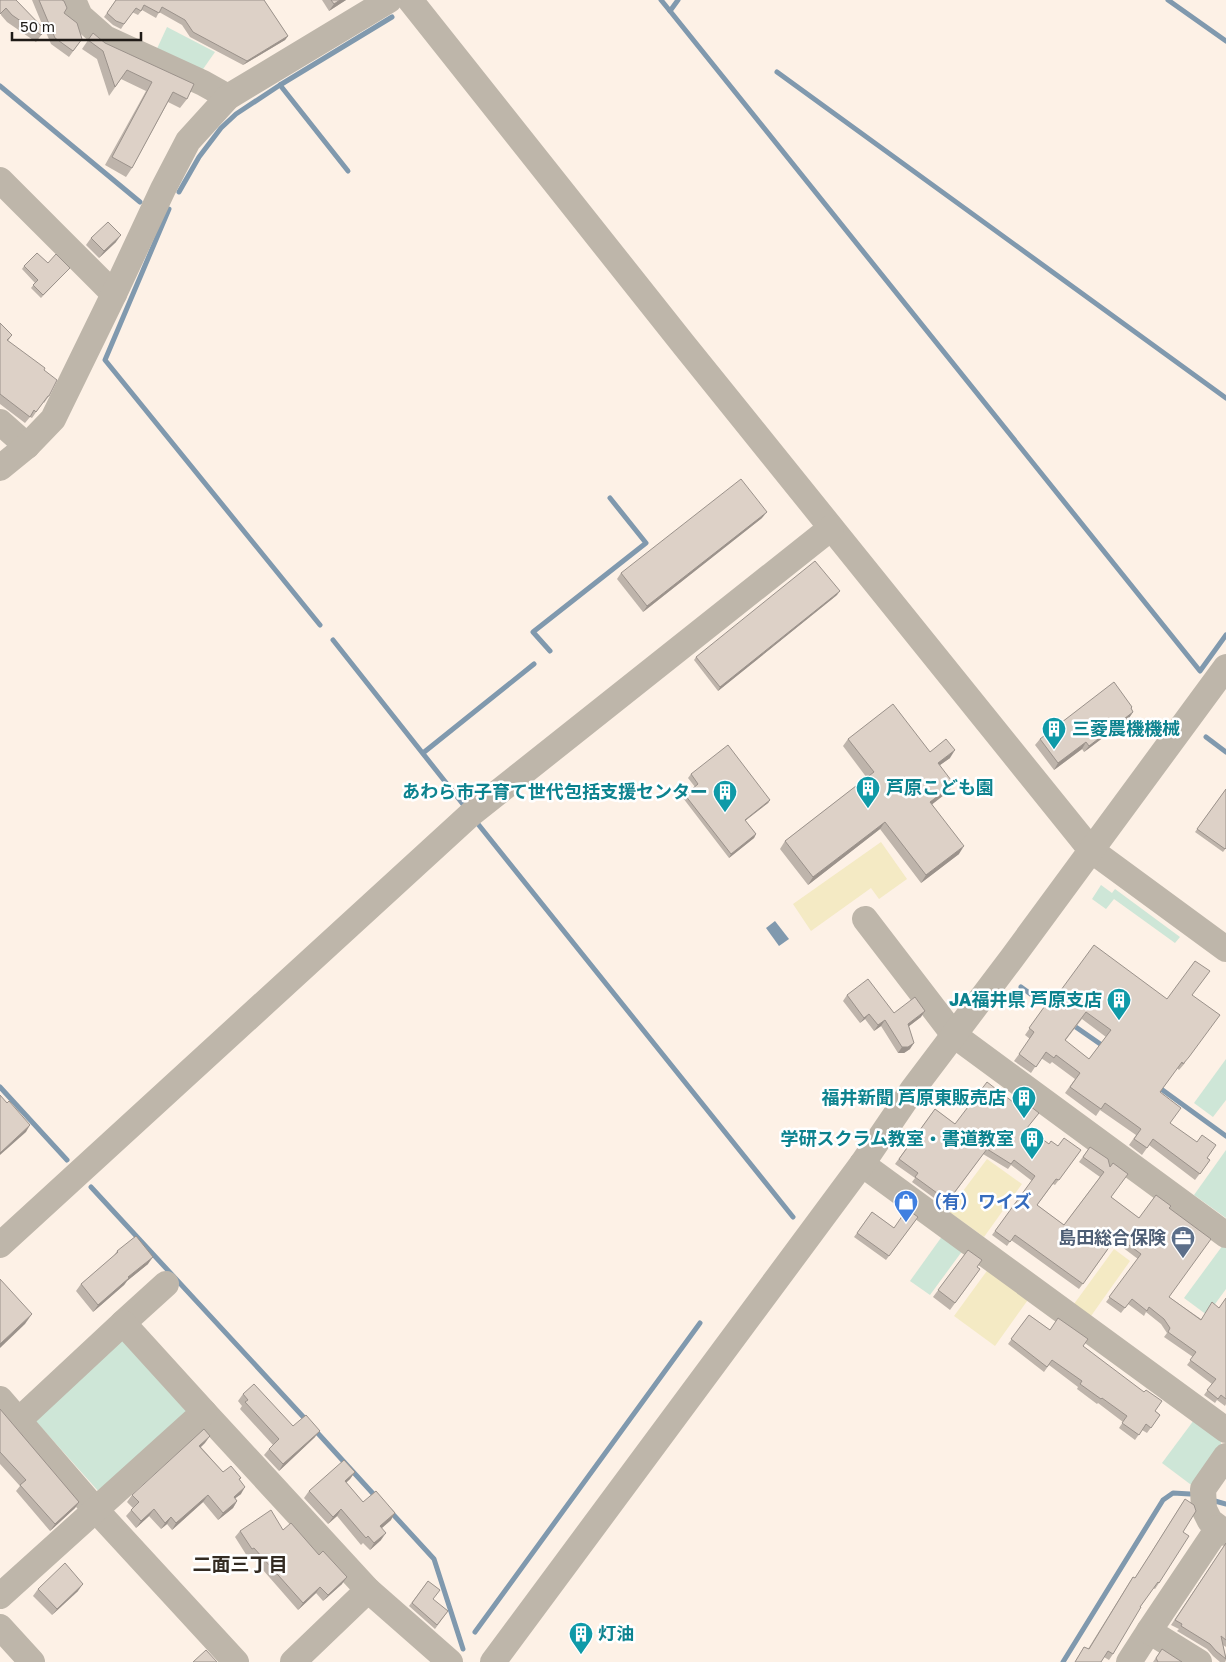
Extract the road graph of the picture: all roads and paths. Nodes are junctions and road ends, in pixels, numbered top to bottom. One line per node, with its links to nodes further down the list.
1 (72, 0): 4 (street)
2 (389, 0): 4 (street)
3 (410, 0): 10 (street)
4 (228, 97): 6 (street)
5 (0, 180): 6 (street)
6 (114, 294): 8 (street)
7 (0, 422): 8 (street)
8 (27, 446): 9 (street)
9 (0, 468)
10 (830, 528): 12 (street); 18 (street)
11 (1226, 667): 12 (street)
12 (1091, 850): 14 (street); 15 (street)
13 (865, 919): 15 (street)
14 (1226, 949)
15 (954, 1035): 16 (street); 17 (street)
16 (862, 1164): 24 (street); 36 (street)
17 (1226, 1235)
18 (0, 1246)
19 (166, 1284): 20 (street)
20 (123, 1323): 22 (street); 23 (street)
21 (0, 1399): 23 (street)
22 (204, 1412): 26 (street); 28 (street)
23 (19, 1420): 26 (street)
24 (1226, 1430)
25 (1226, 1456): 27 (street)
26 (95, 1509): 29 (street); 33 (street)
27 (1222, 1530): 31 (street)
28 (368, 1590): 34 (street); 35 (street)
29 (0, 1596)
30 (0, 1628): 32 (street)
31 (1149, 1631): 37 (street); 38 (street)
32 (32, 1662)
33 (236, 1662)
34 (293, 1662)
35 (450, 1662)
36 (493, 1662)
37 (1129, 1662)
38 (1199, 1662)

